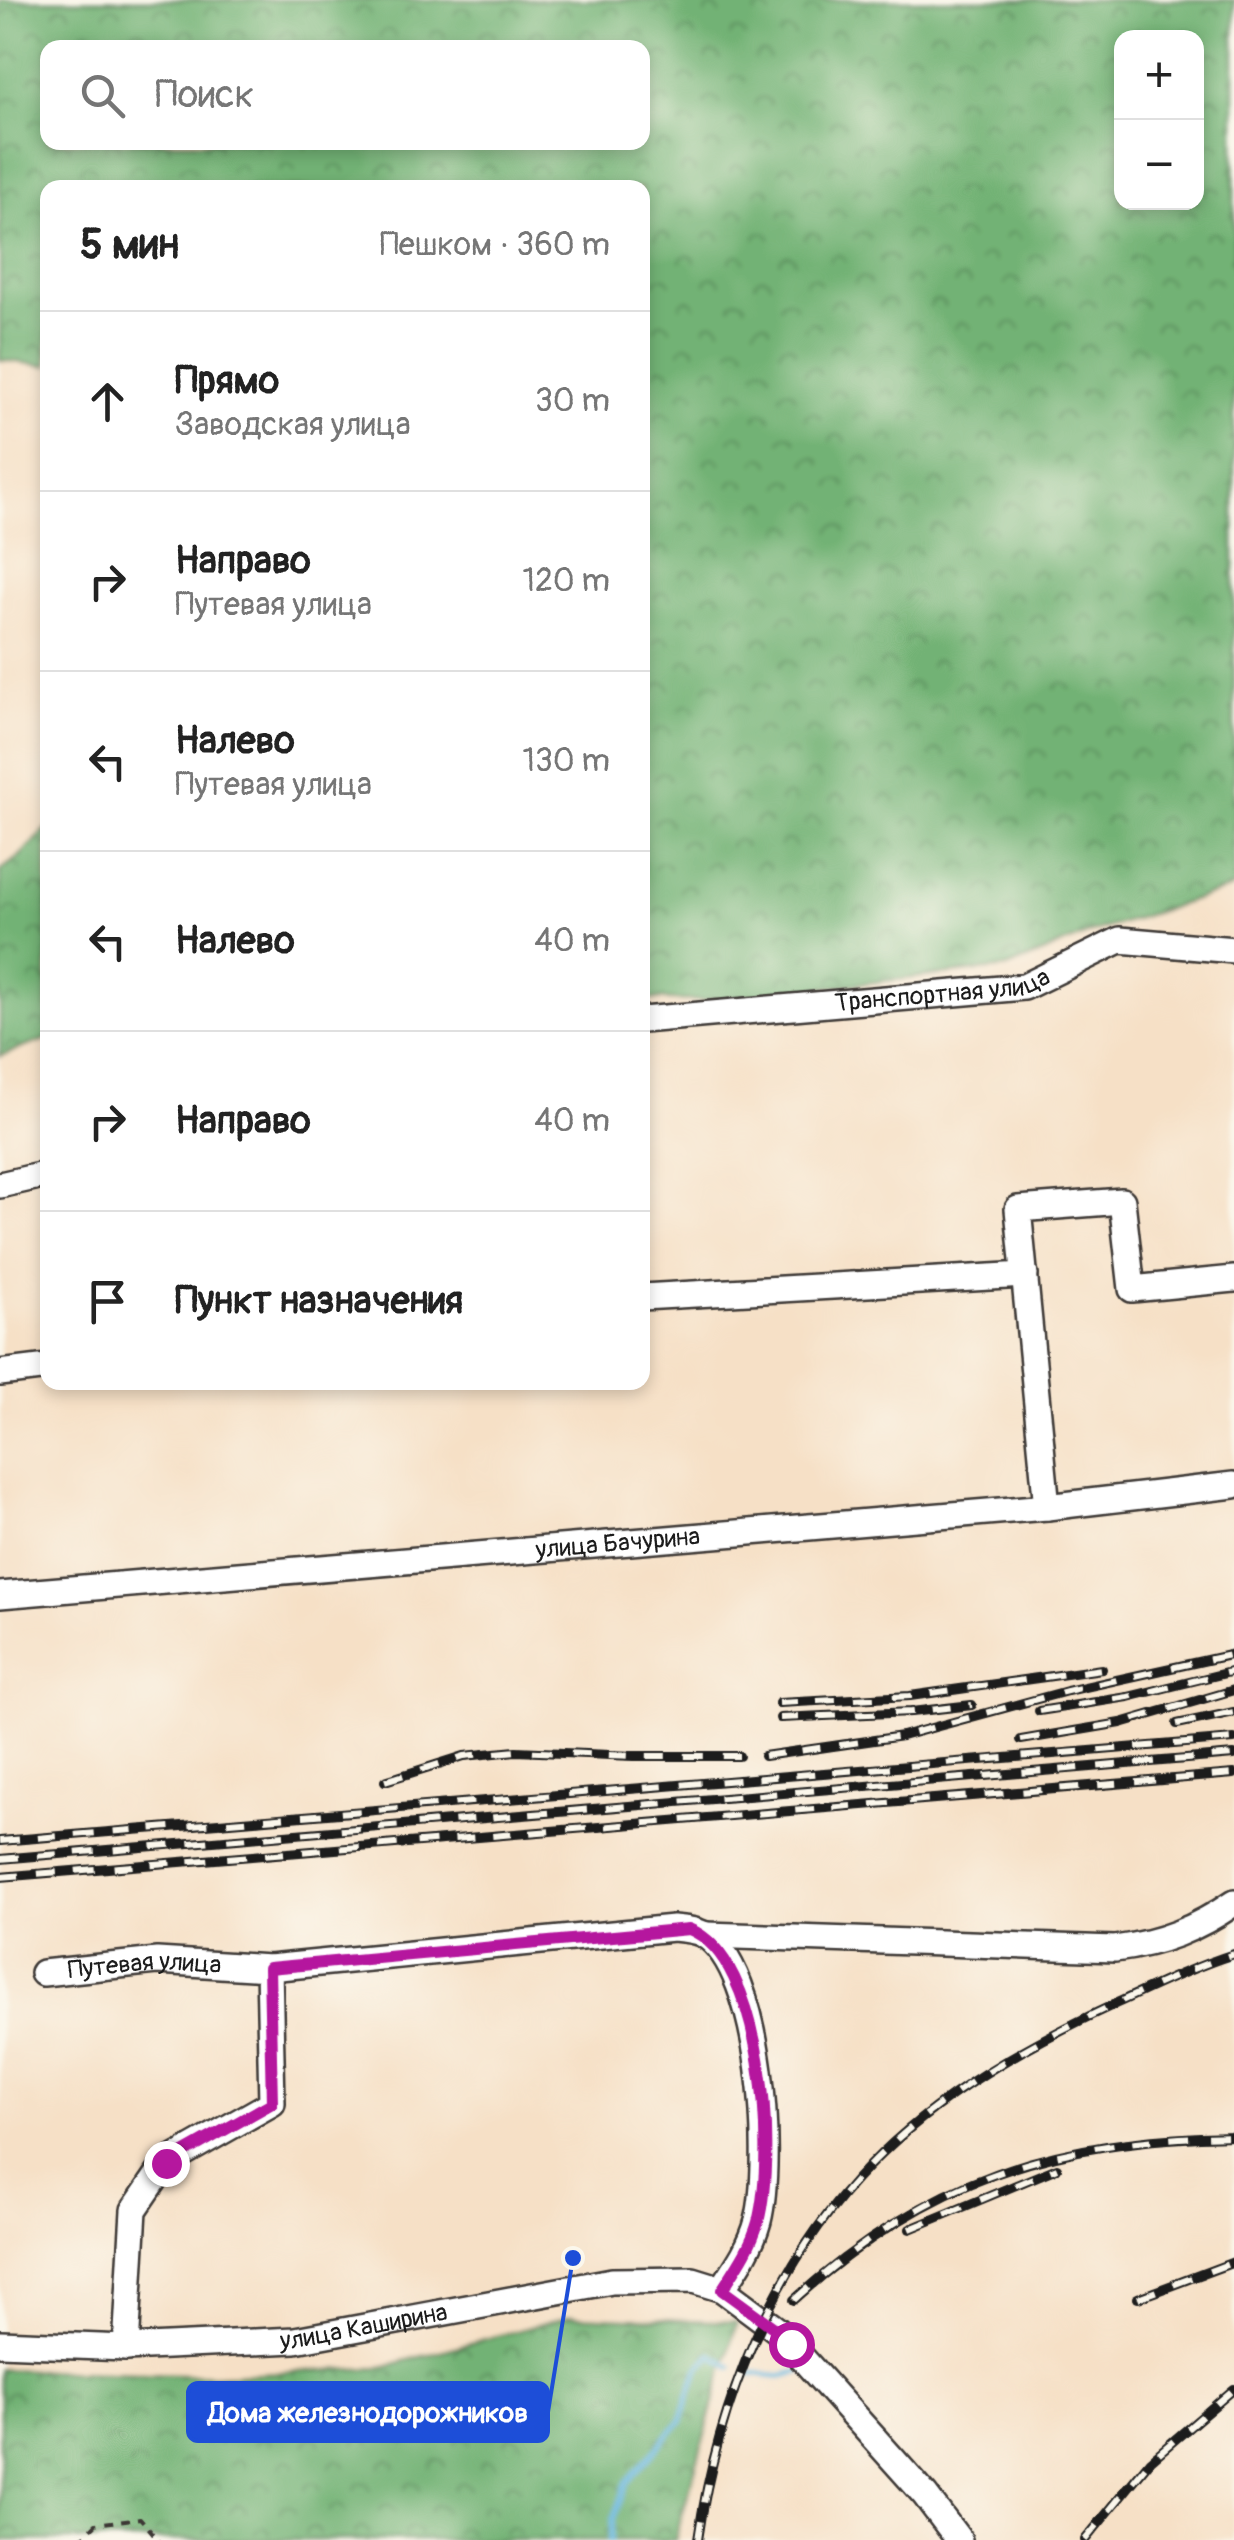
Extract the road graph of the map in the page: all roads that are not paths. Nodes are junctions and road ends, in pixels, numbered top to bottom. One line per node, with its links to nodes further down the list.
1 (1234, 950): 2 (street, Транспортная улица)
2 (650, 1019)
3 (40, 1176): 4 (street)
4 (0, 1185)
5 (1026, 1275): 6 (street); 7 (street); 11 (street)
6 (1234, 1278)
7 (650, 1297)
8 (40, 1369): 9 (street)
9 (0, 1374)
10 (1234, 1485): 11 (street, улица Бачурина)
11 (1047, 1508): 12 (street, улица Бачурина)
12 (0, 1595)
13 (1234, 1903): 15 (street, Путевая улица)
14 (706, 1935): 15 (street, Путевая улица); 16 (street, Путевая улица); 17 (street)
15 (751, 1937): 17 (street)
16 (269, 1968): 18 (street, Путевая улица); 21 (street)
17 (730, 1968): 19 (street)
18 (43, 1973)
19 (722, 2290): 21 (street, улица Каширина); 22 (street)
20 (0, 2342): 21 (street, улица Каширина)
21 (126, 2348)
22 (959, 2540)

